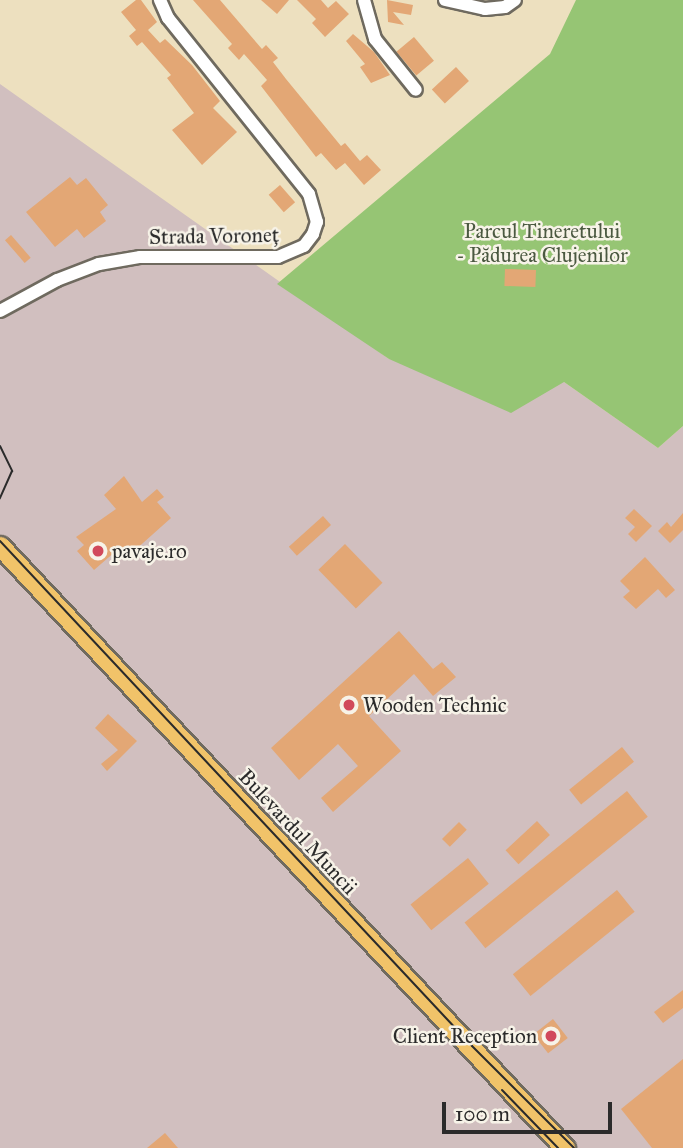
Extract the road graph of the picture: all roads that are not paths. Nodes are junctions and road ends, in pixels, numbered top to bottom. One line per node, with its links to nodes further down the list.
1 (160, 0): 7 (street, Strada Voroneț)
2 (364, 0): 6 (street)
3 (445, 0): 5 (street)
4 (515, 0): 5 (street)
5 (464, 3)
6 (416, 90)
7 (0, 311)
8 (0, 546): 9 (main road, Bulevardul Muncii)
9 (565, 1148)

